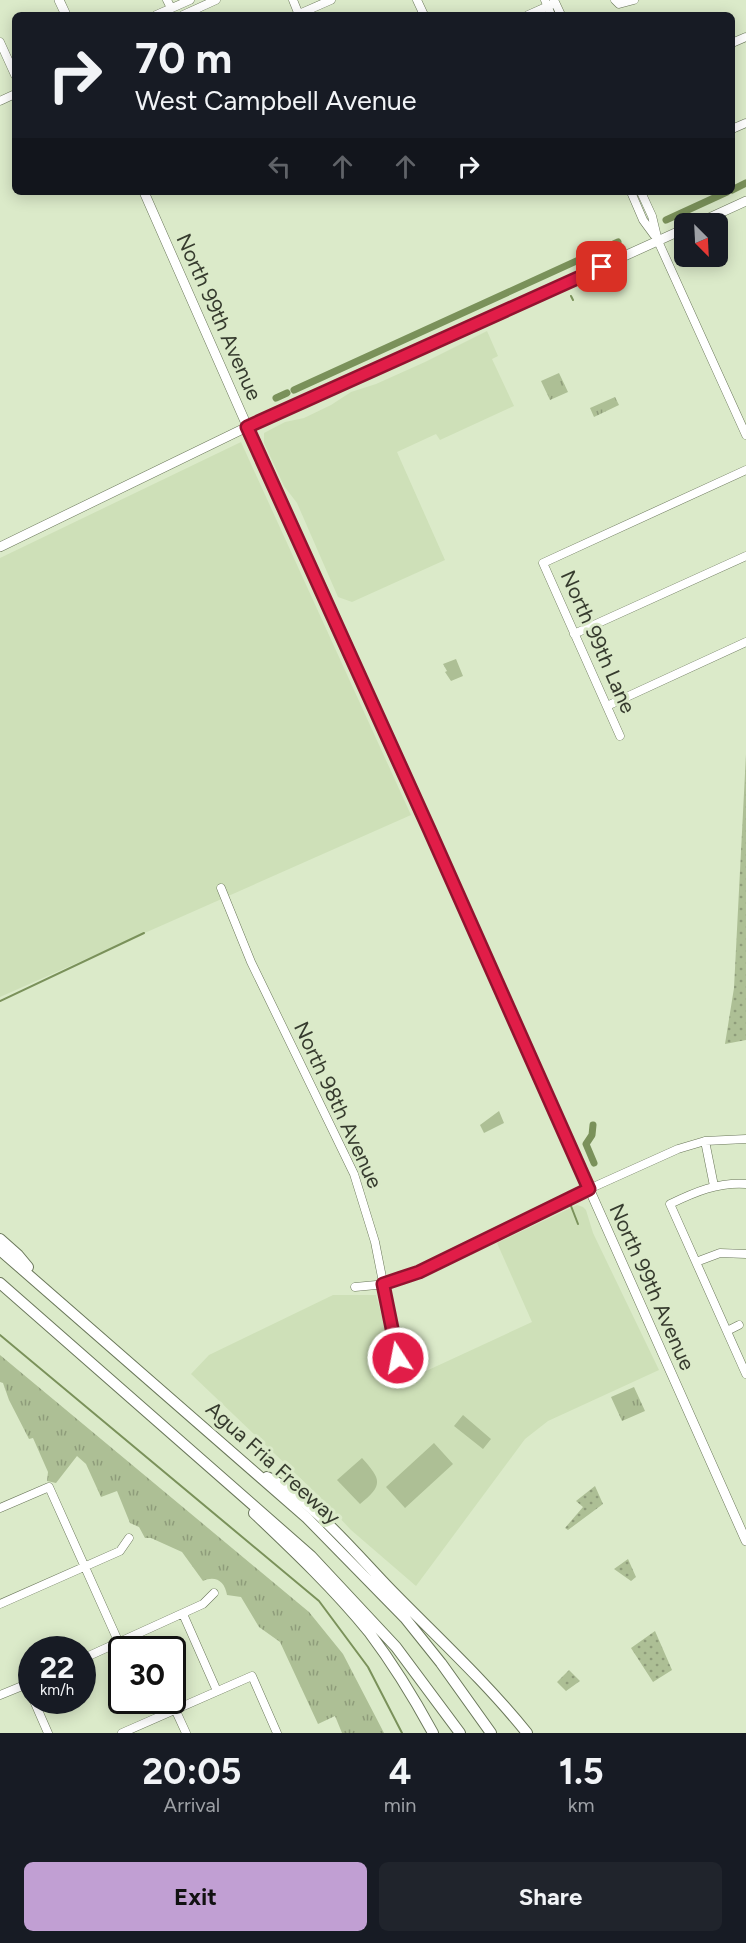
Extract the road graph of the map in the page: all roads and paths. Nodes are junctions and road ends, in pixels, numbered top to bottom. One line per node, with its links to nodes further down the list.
1 (167, 0): 8 (street)
2 (190, 0): 8 (street)
3 (216, 0): 10 (street)
4 (331, 0): 11 (street)
5 (634, 0): 7 (street)
6 (550, 2): 12 (street)
7 (617, 2)
8 (171, 8): 9 (street)
9 (162, 12)
10 (190, 12)
11 (305, 12)
12 (533, 12)
13 (0, 42): 14 (street)
14 (12, 68)
15 (145, 195): 22 (main road, North 99th Avenue)
16 (632, 195): 21 (street)
17 (642, 195): 21 (street)
18 (746, 201): 19 (main road)
19 (720, 213)
20 (674, 234): 21 (main road)
21 (658, 241): 22 (main road); 23 (street)
22 (247, 427): 25 (main road); 36 (main road, North 99th Avenue)
23 (746, 435)
24 (746, 470): 27 (street, North 99th Lane)
25 (0, 547)
26 (746, 556): 27 (street)
27 (574, 634): 29 (street, North 99th Lane)
28 (746, 642): 29 (street)
29 (607, 706): 30 (street, North 99th Lane)
30 (620, 736)
31 (221, 888): 42 (street, North 98th Avenue)
32 (746, 1139): 33 (street)
33 (705, 1141): 35 (street); 36 (street)
34 (746, 1184): 35 (street)
35 (714, 1186): 40 (street)
36 (589, 1189): 42 (street); 55 (main road, North 99th Avenue)
37 (0, 1239): 45 (highway)
38 (0, 1250): 45 (highway, Agua Fria Freeway)
39 (746, 1254): 40 (street)
40 (696, 1262): 48 (street)
41 (0, 1283): 46 (highway, Agua Fria Freeway)
42 (383, 1284): 43 (street); 50 (street, North 98th Avenue)
43 (355, 1287)
44 (0, 1289): 46 (highway)
45 (48, 1290): 51 (highway, Agua Fria Freeway)
46 (27, 1306): 52 (highway, Agua Fria Freeway)
47 (739, 1325): 48 (street)
48 (727, 1331): 49 (street)
49 (746, 1374)
50 (390, 1380)
51 (253, 1470): 75 (highway, Agua Fria Freeway); 76 (highway)
52 (232, 1484): 73 (highway); 74 (highway, Agua Fria Freeway)
53 (0, 1508): 56 (street)
54 (129, 1538): 56 (street)
55 (746, 1541)
56 (85, 1567): 58 (street); 60 (street)
57 (214, 1593): 59 (street)
58 (0, 1604)
59 (183, 1614): 61 (street); 63 (street)
60 (116, 1636)
61 (134, 1636)
62 (18, 1688): 64 (street)
63 (218, 1691): 65 (street); 72 (street)
64 (0, 1695)
65 (186, 1704)
66 (40, 1714): 69 (street)
67 (164, 1714): 70 (street)
68 (177, 1714): 71 (street)
69 (48, 1733)
70 (122, 1733)
71 (186, 1733)
72 (277, 1733)
73 (433, 1733)
74 (460, 1733)
75 (491, 1733)
76 (527, 1733)

